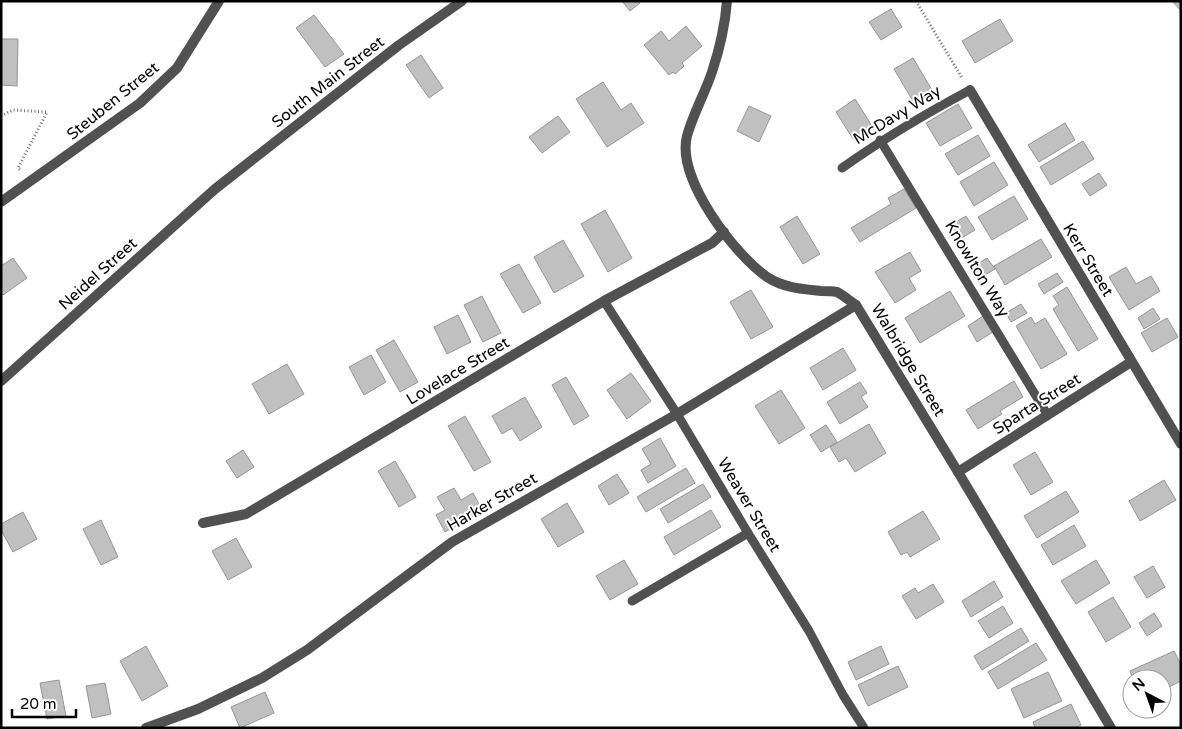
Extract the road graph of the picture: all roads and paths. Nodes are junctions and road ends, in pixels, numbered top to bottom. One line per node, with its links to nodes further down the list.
1 (219, 1): 9 (street, Steuben Street)
2 (462, 1): 10 (street, South Main Street)
3 (728, 1): 12 (street, Walbridge Street)
4 (916, 1): 5 (path)
5 (970, 90): 7 (lane, McDavy Way); 15 (street, Kerr Street)
6 (1, 116): 9 (path)
7 (880, 140): 8 (lane, McDavy Way); 18 (lane, Knowlton Way)
8 (842, 168)
9 (28, 184): 11 (street, Steuben Street)
10 (215, 189): 16 (street, Neidel Street)
11 (1, 202)
12 (724, 232): 13 (street, Lovelace Street); 14 (street, Walbridge Street)
13 (604, 301): 17 (lane, Weaver Street); 21 (street, Lovelace Street)
14 (856, 305): 17 (street, Harker Street); 20 (street, Walbridge Street)
15 (1131, 362): 18 (street, Sparta Street); 19 (street, Kerr Street)
16 (1, 381)
17 (677, 414): 22 (lane, Weaver Street); 24 (street, Harker Street)
18 (1047, 414): 20 (street, Sparta Street)
19 (1181, 444)
20 (958, 472): 26 (street, Walbridge Street)
21 (203, 523)
22 (748, 533): 23 (lane); 25 (lane, Weaver Street)
23 (632, 602)
24 (146, 728)
25 (864, 728)
26 (1110, 728)

